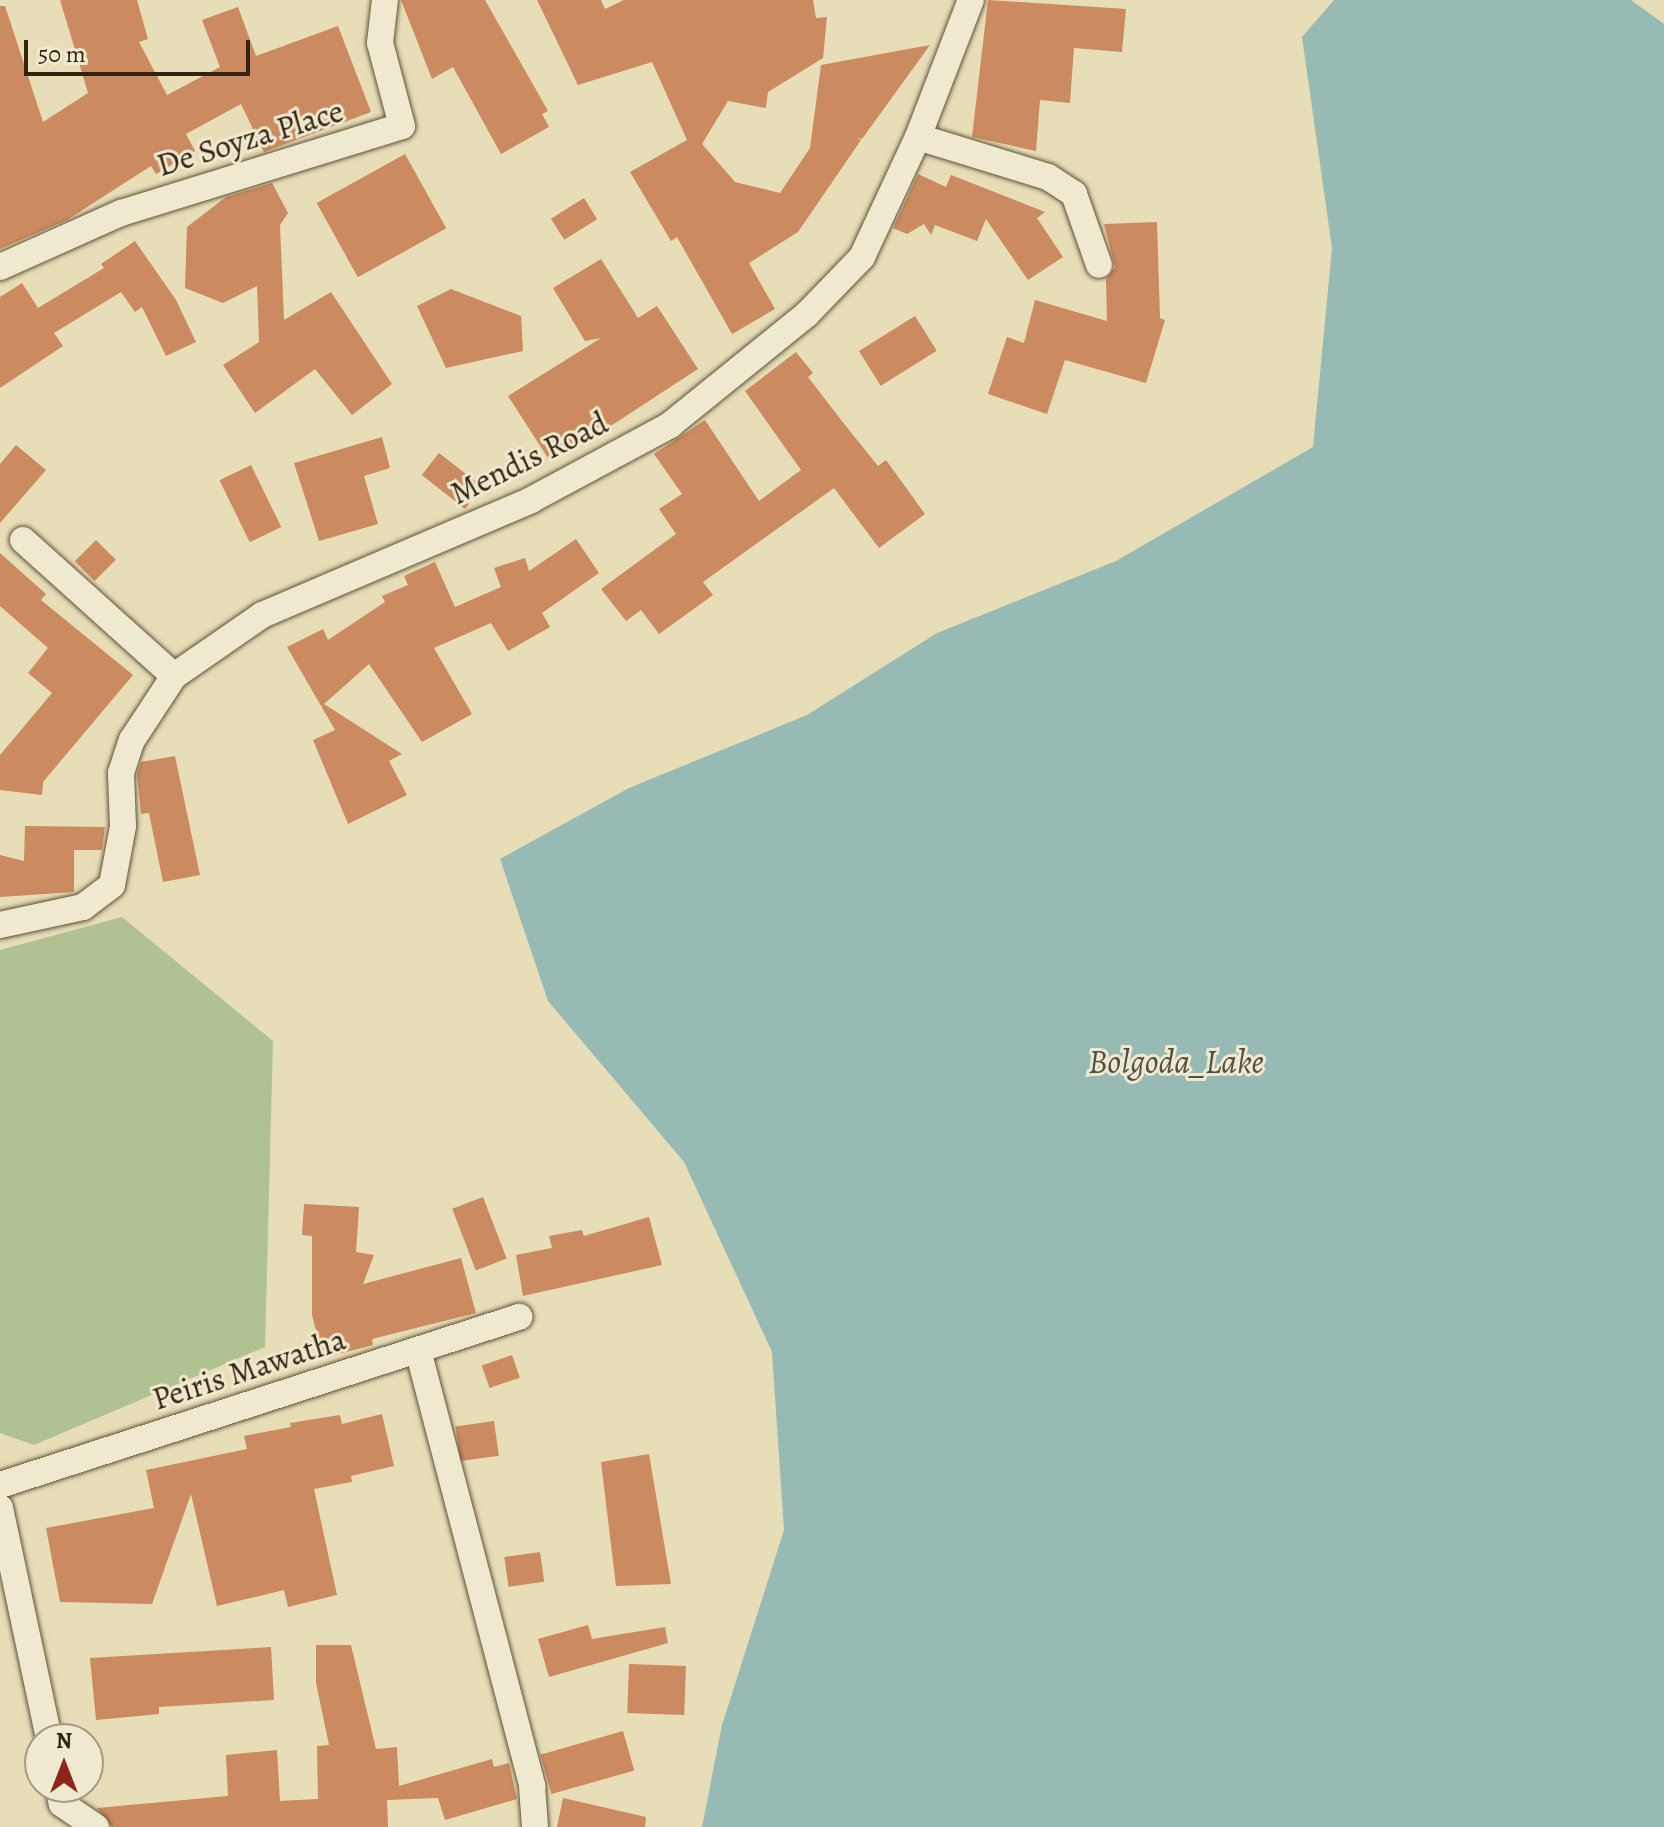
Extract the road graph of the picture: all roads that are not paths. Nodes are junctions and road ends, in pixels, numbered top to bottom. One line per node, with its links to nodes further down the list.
1 (385, 0): 5 (street, De Soyza Place)
2 (971, 0): 3 (street, Mendis Road)
3 (918, 137): 4 (street); 7 (street, Mendis Road)
4 (1099, 265)
5 (0, 267)
6 (23, 540): 7 (street)
7 (174, 676): 8 (street, Mendis Road)
8 (0, 925)
9 (519, 1317): 10 (street, Peiris Mawatha)
10 (418, 1350): 11 (street, Peiris Mawatha); 16 (street)
11 (0, 1485)
12 (0, 1508): 13 (street)
13 (46, 1723)
14 (62, 1803): 15 (street)
15 (96, 1827)
16 (535, 1827)

